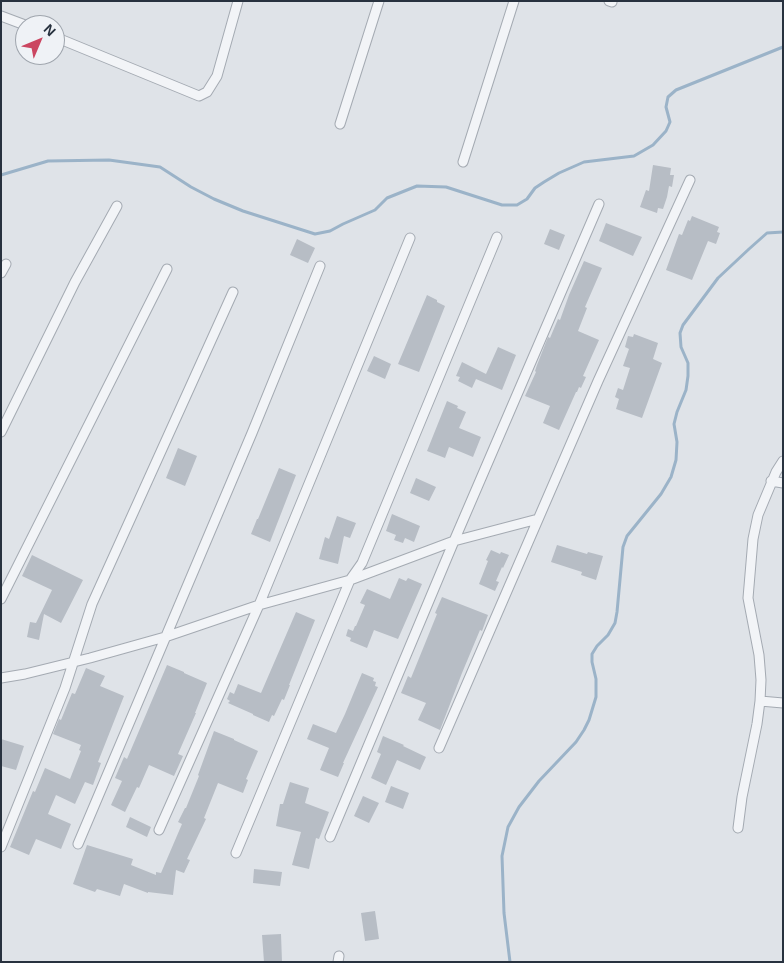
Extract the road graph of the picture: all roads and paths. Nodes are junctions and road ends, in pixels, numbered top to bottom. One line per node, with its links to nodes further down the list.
1 (238, 1): 6 (street)
2 (379, 1): 7 (street)
3 (514, 1): 8 (street)
4 (1, 16): 5 (street)
5 (15, 21)
6 (65, 41)
7 (340, 124)
8 (463, 162)
9 (690, 180): 23 (street)
10 (599, 204): 24 (street)
11 (117, 206): 19 (street)
12 (497, 237): 25 (street)
13 (410, 238): 27 (street)
14 (6, 264): 17 (street)
15 (320, 266): 28 (street)
16 (167, 269): 26 (street)
17 (1, 274)
18 (233, 292): 29 (street)
19 (1, 432)
20 (783, 461): 21 (street)
21 (772, 481): 22 (street); 31 (street)
22 (783, 483)
23 (538, 518): 24 (street); 33 (street)
24 (454, 541): 25 (street); 36 (street)
25 (350, 580): 27 (street); 39 (street)
26 (1, 599)
27 (259, 605): 28 (street); 35 (street)
28 (165, 637): 29 (street); 37 (street)
29 (72, 663): 30 (street); 38 (street)
30 (2, 679)
31 (760, 701): 32 (street); 34 (street)
32 (783, 703)
33 (439, 748)
34 (738, 828)
35 (159, 830)
36 (330, 837)
37 (78, 844)
38 (1, 847)
39 (236, 853)

